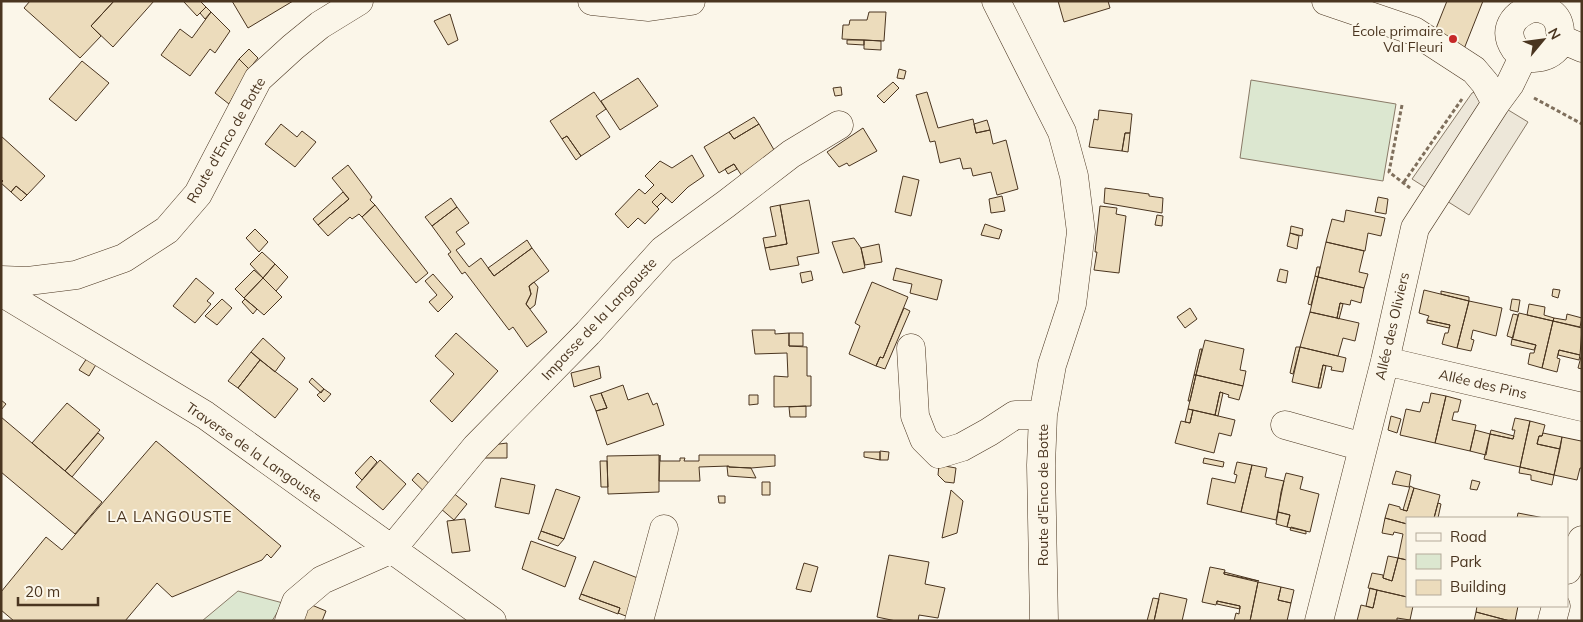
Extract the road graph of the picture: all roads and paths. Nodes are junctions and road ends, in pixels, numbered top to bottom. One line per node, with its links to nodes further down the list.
1 (359, 1): 15 (street, Route d'Enco de Botte)
2 (592, 1): 6 (street)
3 (692, 1): 6 (street)
4 (996, 1): 20 (street, Route d'Enco de Botte)
5 (1326, 1): 9 (street)
6 (647, 3)
7 (1571, 44): 8 (street); 8 (street)
8 (1523, 57): 9 (street, Allée des Oliviers)
9 (1496, 103): 14 (street, Allée des Oliviers)
10 (1402, 105): 14 (path)
11 (1547, 105): 12 (path)
12 (1582, 124)
13 (839, 125): 25 (street, Impasse de la Langouste)
14 (1430, 204): 18 (street, Allée des Oliviers)
15 (1, 280)
16 (1, 292): 25 (street, Traverse de la Langouste)
17 (911, 348): 20 (street)
18 (1385, 361): 19 (street, Allée des Pins); 22 (street, Allée des Oliviers)
19 (1582, 407)
20 (1043, 415): 31 (street, Route d'Enco de Botte)
21 (1285, 425): 22 (street)
22 (1363, 447): 32 (street, Allée des Oliviers)
23 (664, 529): 30 (street)
24 (1582, 540): 26 (street)
25 (392, 549): 28 (street); 29 (street, Traverse de la Langouste)
26 (1572, 569)
27 (1556, 607): 33 (street)
28 (289, 621)
29 (492, 621)
30 (639, 621)
31 (1044, 621)
32 (1319, 621)
33 (1552, 621)

